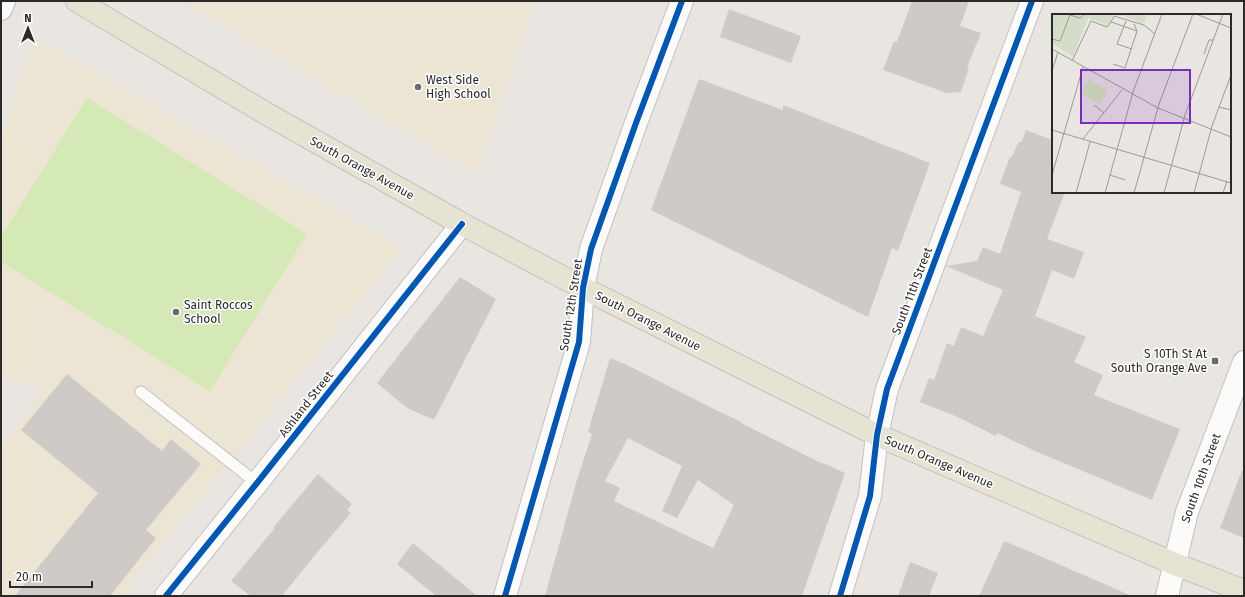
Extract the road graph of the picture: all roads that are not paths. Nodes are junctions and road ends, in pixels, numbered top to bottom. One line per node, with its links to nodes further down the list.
1 (4, 1): 5 (street)
2 (76, 1): 6 (main road, South Orange Avenue)
3 (682, 1): 7 (street, South 12th Street)
4 (1032, 1): 10 (street, South 11th Street)
5 (1, 10)
6 (462, 224): 7 (main road, South Orange Avenue); 11 (street, Ashland Street)
7 (584, 288): 10 (main road, South Orange Avenue); 15 (street, South 12th Street)
8 (1244, 362): 12 (street, South 10th Street)
9 (141, 392): 11 (lane)
10 (877, 435): 12 (main road, South Orange Avenue); 16 (street, South 11th Street)
11 (257, 483): 14 (street, Ashland Street)
12 (1175, 564): 13 (main road, South Orange Avenue); 17 (street, South 10th Street)
13 (1244, 591)
14 (166, 596)
15 (505, 596)
16 (840, 596)
17 (1167, 596)

